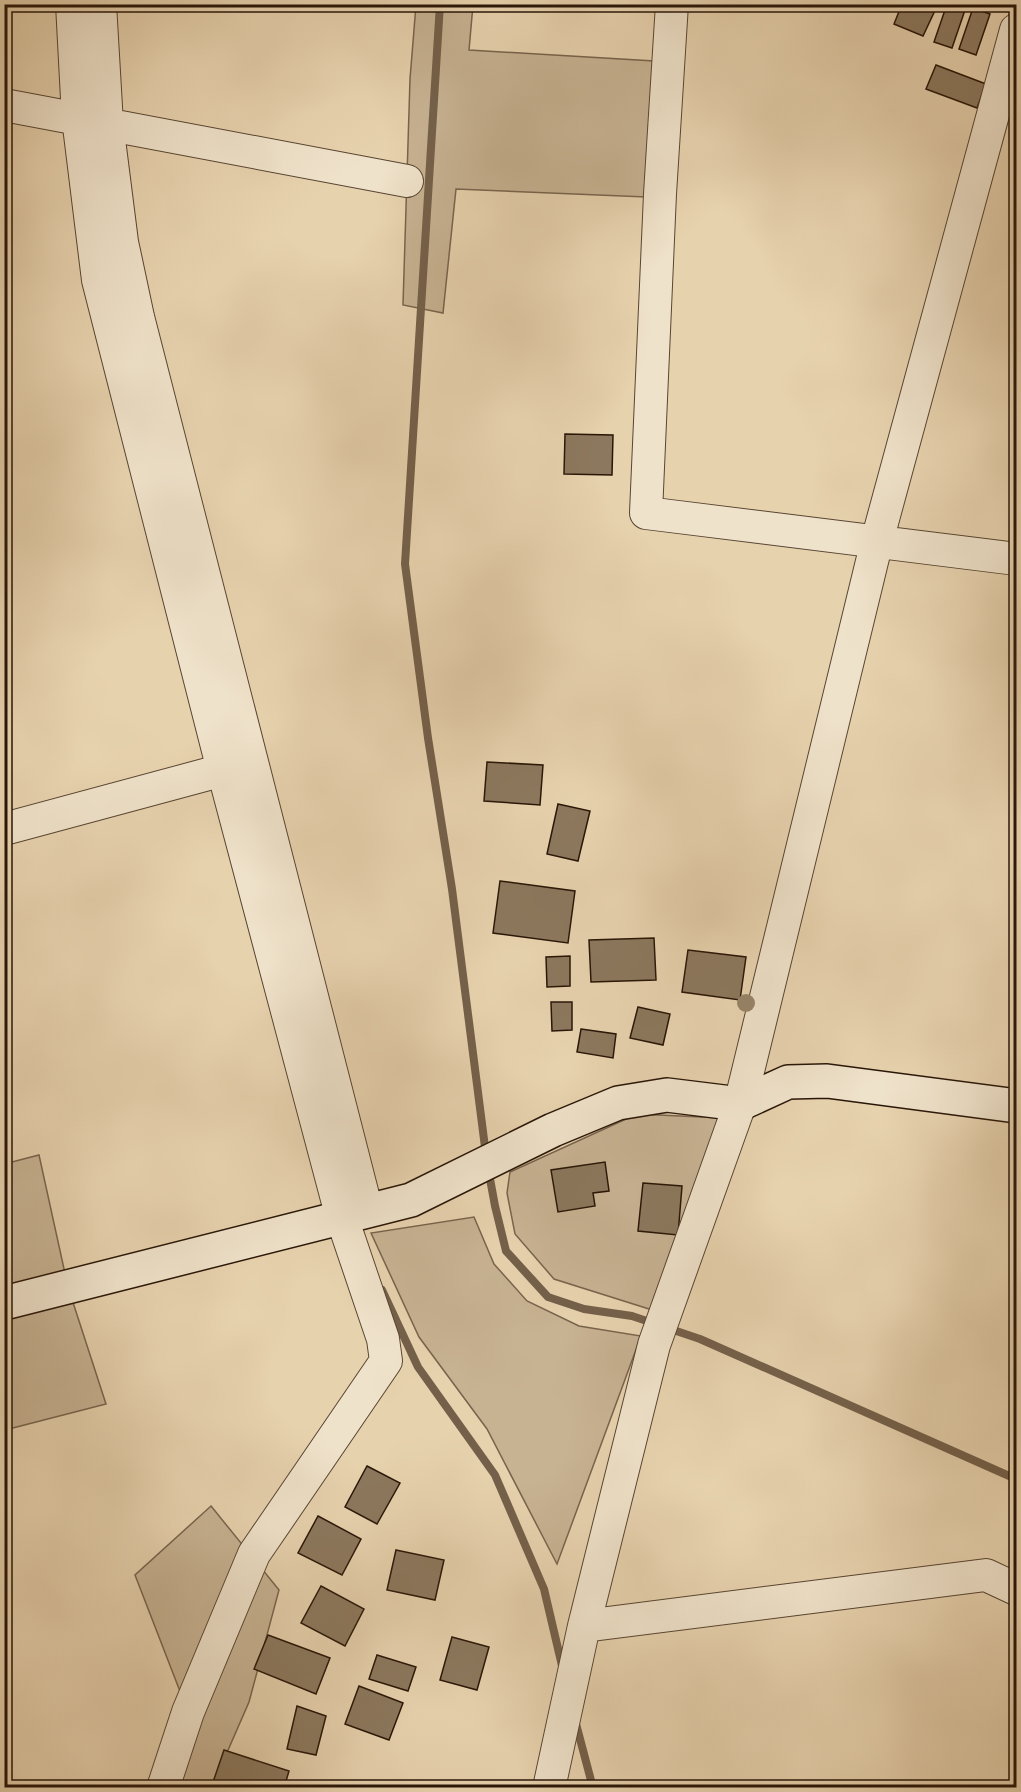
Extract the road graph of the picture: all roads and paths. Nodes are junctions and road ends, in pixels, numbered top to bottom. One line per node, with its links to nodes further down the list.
1 (72, 4): 6 (street)
2 (100, 4): 6 (street)
3 (672, 4): 8 (street)
4 (1017, 30): 8 (street)
5 (4, 105): 6 (street)
6 (93, 121): 7 (street); 10 (street); 14 (street)
7 (407, 181)
8 (877, 541): 9 (street); 12 (street)
9 (1017, 559)
10 (223, 771): 11 (street); 14 (street)
11 (4, 828)
12 (740, 1104): 13 (street); 14 (street); 17 (street)
13 (1017, 1106)
14 (354, 1215): 15 (street); 18 (street)
15 (4, 1303)
16 (1017, 1589): 17 (street)
17 (584, 1626): 19 (street)
18 (163, 1788)
19 (549, 1788)

